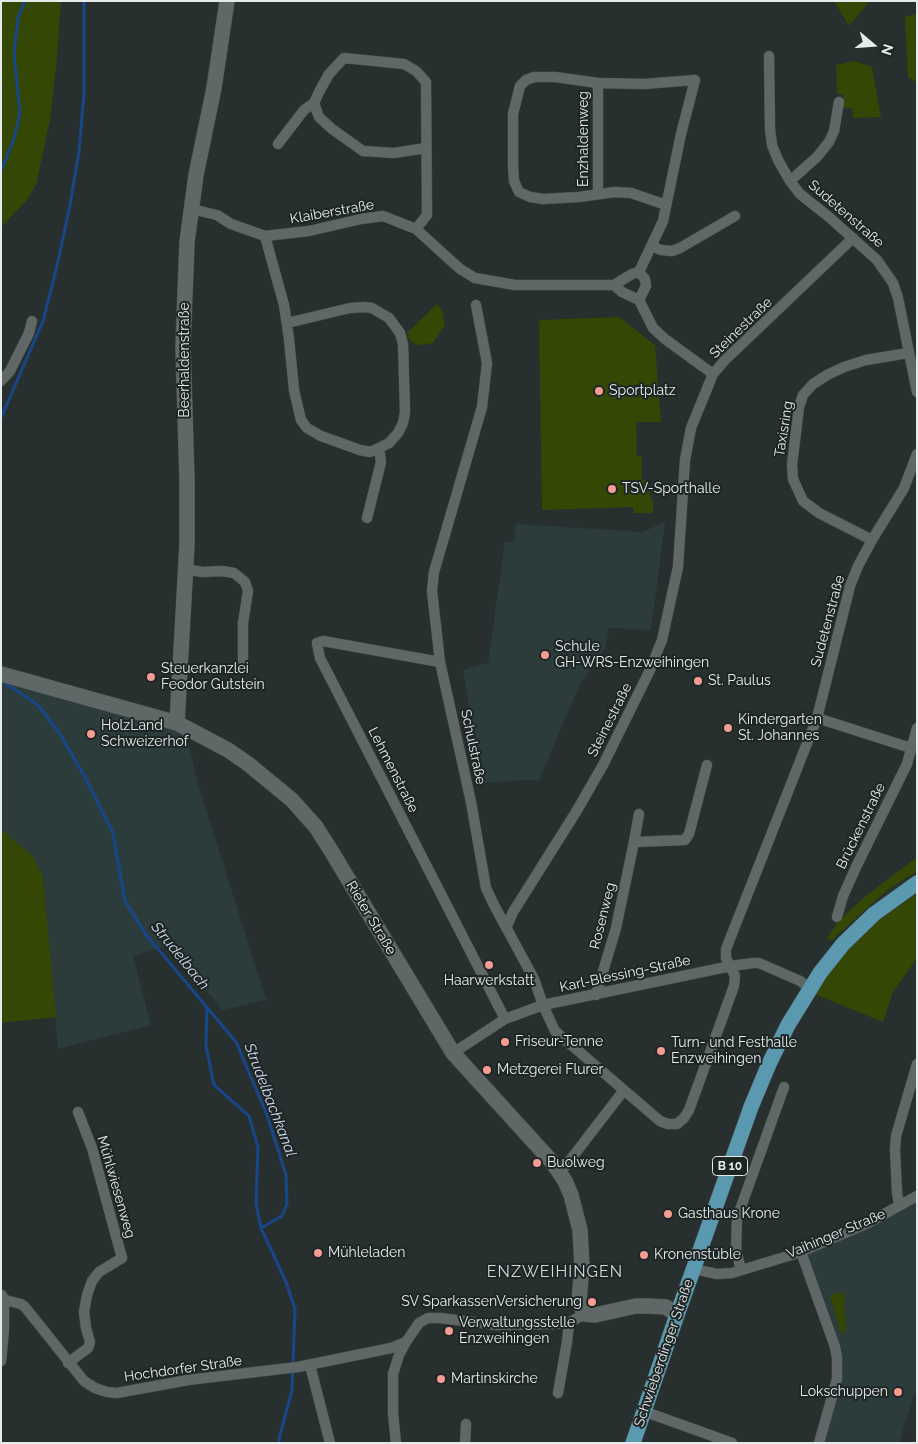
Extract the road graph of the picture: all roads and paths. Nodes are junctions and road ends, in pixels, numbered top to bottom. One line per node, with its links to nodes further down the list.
1 (227, 1): 11 (street, Beerhaldenstraße)
2 (769, 56): 8 (street, Sudetenstraße)
3 (598, 83): 9 (street, Enzhaldenweg); 9 (street); 10 (street)
4 (838, 102): 8 (street)
5 (314, 103): 6 (street); 7 (street); 7 (street)
6 (278, 144)
7 (426, 148): 13 (street)
8 (790, 181): 15 (street, Sudetenstraße)
9 (598, 194): 10 (street)
10 (666, 205): 16 (street)
11 (191, 209): 14 (street, Klaiberstraße); 31 (street, Beerhaldenstraße)
12 (735, 216): 16 (street)
13 (416, 229): 14 (street, Klaiberstraße); 18 (street, Klaiberstraße)
14 (265, 236): 22 (street)
15 (853, 238): 23 (street, Sudetenstraße); 24 (street, Steinestraße)
16 (652, 246): 17 (street)
17 (639, 272): 18 (street); 19 (street)
18 (614, 285): 19 (street)
19 (639, 300): 24 (street)
20 (476, 305): 33 (street, Schulstraße)
21 (32, 321): 25 (street)
22 (287, 323): 27 (street); 27 (street)
23 (908, 353): 26 (street, Sudetenstraße); 30 (street, Taxisring)
24 (713, 374): 44 (street, Steinestraße)
25 (1, 381)
26 (917, 392)
27 (379, 448): 29 (street)
28 (917, 454): 30 (street, Sudetenstraße)
29 (367, 518)
30 (872, 540): 35 (street, Sudetenstraße)
31 (185, 569): 32 (street); 36 (street, Beerhaldenstraße)
32 (243, 661)
33 (440, 662): 44 (street, Schulstraße); 49 (street, Lehmenstraße)
34 (1, 674): 36 (street, Rieter Straße)
35 (817, 718): 38 (street); 45 (street, Sudetenstraße)
36 (177, 723): 50 (street, Rieter Straße)
37 (917, 728): 38 (street, Brückenstraße)
38 (911, 748): 43 (street, Brückenstraße)
39 (707, 765): 41 (street)
40 (639, 814): 41 (street, Rosenweg)
41 (634, 842): 47 (street, Rosenweg)
42 (917, 884): 46 (main road, Schwieberdinger Straße / B 10)
43 (837, 917)
44 (506, 928): 48 (street, Schulstraße)
45 (731, 966): 46 (street, Karl-Blessing-Straße); 47 (street, Karl-Blessing-Straße); 55 (street, Sudetenstraße)
46 (810, 988): 60 (main road, Schwieberdinger Straße / B 10)
47 (596, 995): 48 (street, Karl-Blessing-Straße)
48 (543, 1005): 49 (street, Karl-Blessing-Straße); 53 (street, Schulstraße)
49 (505, 1019): 50 (street, Karl-Blessing-Straße)
50 (453, 1054): 56 (street, Rieter Straße)
51 (917, 1064): 58 (street)
52 (784, 1087): 61 (street)
53 (624, 1090): 55 (street, Schulstraße); 56 (street)
54 (78, 1112): 68 (street, Mühlwiesenweg)
55 (677, 1124)
56 (559, 1171): 63 (street, Rieter Straße)
57 (917, 1196): 58 (street, Vaihinger Straße)
58 (899, 1205): 59 (street, Vaihinger Straße)
59 (801, 1252): 61 (street, Vaihinger Straße); 78 (street)
60 (694, 1269): 61 (street, Vaihinger Straße); 64 (main road, Schwieberdinger Straße / B 10)
61 (741, 1270)
62 (2, 1297): 67 (street); 68 (street, Hochdorfer Straße)
63 (584, 1314): 64 (street); 65 (street)
64 (677, 1315): 71 (main road, Schwieberdinger Straße / B 10)
65 (569, 1323): 66 (street); 70 (street)
66 (406, 1342): 69 (street, Hochdorfer Straße); 74 (street)
67 (1, 1361)
68 (68, 1363): 69 (street, Hochdorfer Straße)
69 (310, 1365): 73 (street)
70 (558, 1393)
71 (643, 1411): 76 (main road, Schwieberdinger Straße / B 10); 77 (street)
72 (466, 1424): 75 (street)
73 (330, 1443)
74 (396, 1443)
75 (465, 1443)
76 (633, 1443)
77 (732, 1443)
78 (819, 1443)

